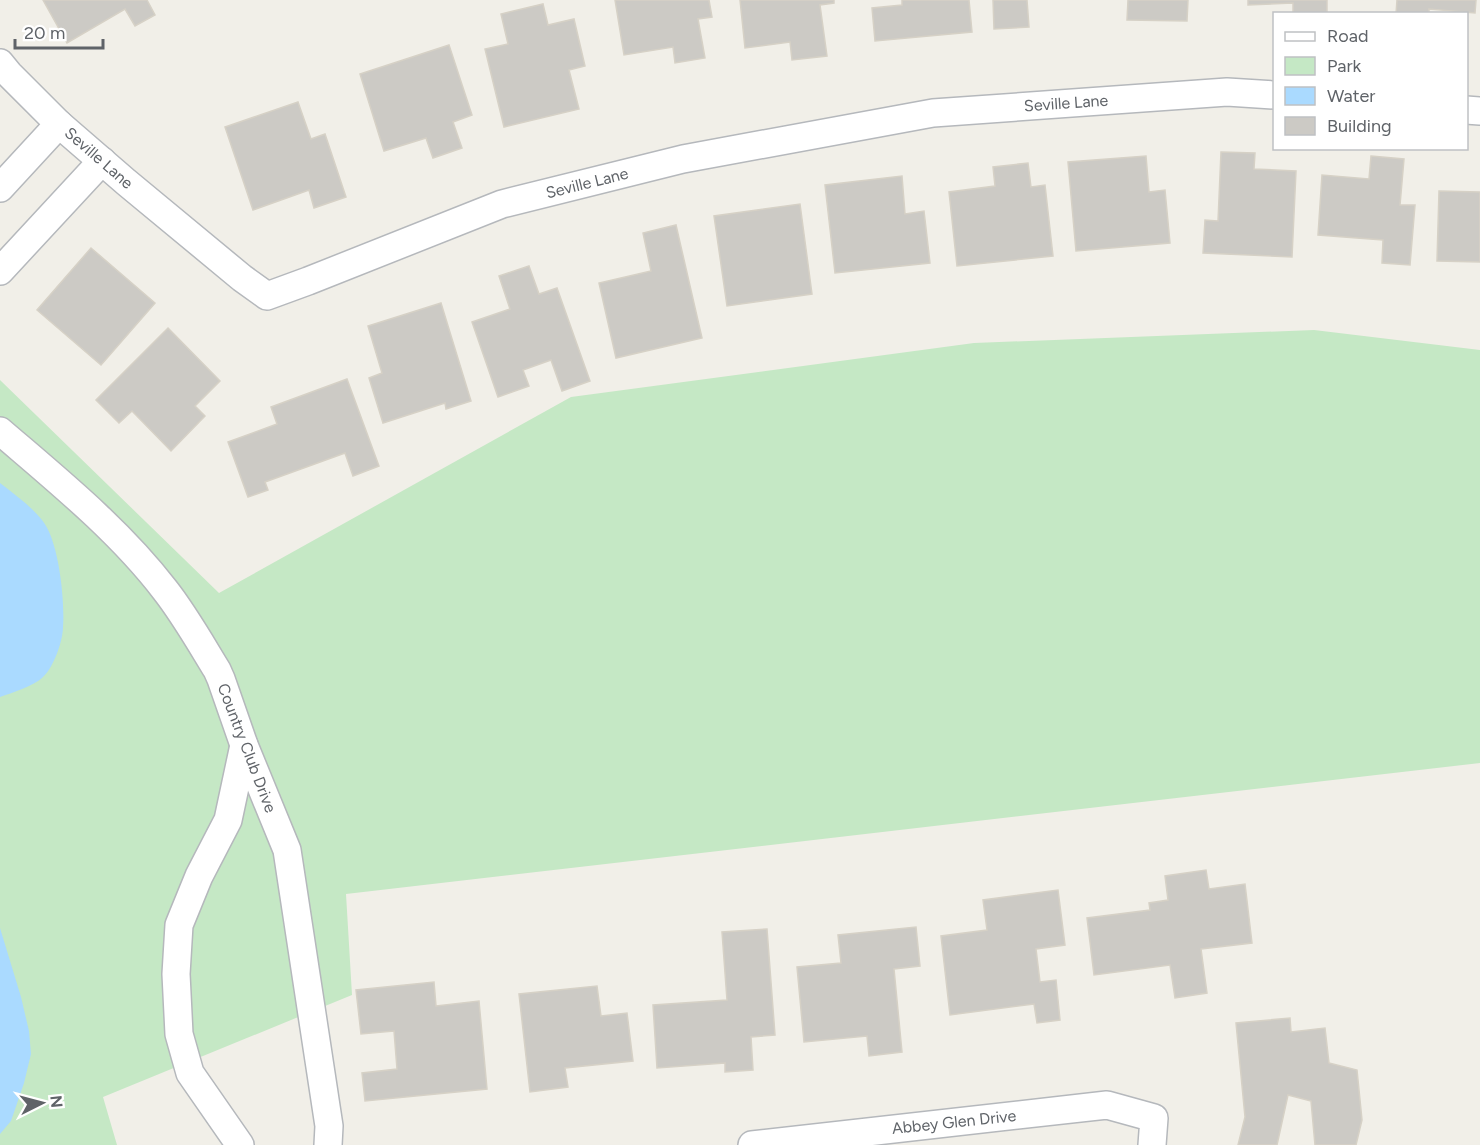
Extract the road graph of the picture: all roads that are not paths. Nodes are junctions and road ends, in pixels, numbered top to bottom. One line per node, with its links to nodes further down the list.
1 (0, 63): 3 (street, Seville Lane)
2 (1273, 95): 4 (street, Seville Lane)
3 (59, 124): 4 (street, Seville Lane); 5 (street)
4 (102, 161): 6 (street)
5 (0, 188)
6 (0, 271)
7 (0, 431): 8 (street, Country Club Drive)
8 (244, 745): 9 (street); 10 (street, Country Club Drive)
9 (240, 1145)
10 (328, 1145)
11 (752, 1145): 12 (street, Abbey Glen Drive)
12 (1152, 1145)

